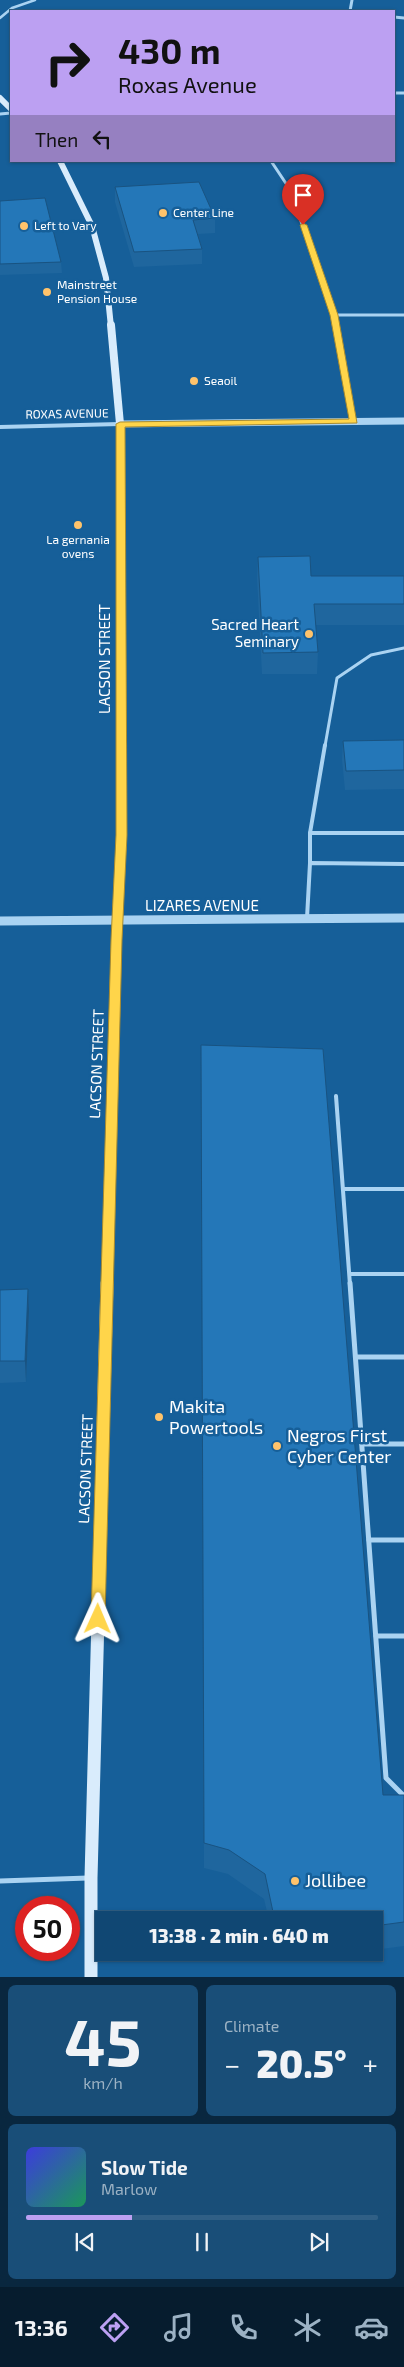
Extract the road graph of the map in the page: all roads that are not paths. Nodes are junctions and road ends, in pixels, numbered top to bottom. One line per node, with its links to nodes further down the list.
1 (35, 0): 2 (lane)
2 (0, 18)
3 (0, 98): 4 (main road)
4 (10, 108)
5 (60, 162): 11 (main road, LACSON STREET)
6 (272, 162): 7 (street)
7 (334, 315): 8 (street); 9 (street)
8 (404, 315)
9 (354, 421): 10 (street, ROXAS AVENUE); 11 (street, ROXAS AVENUE)
10 (404, 421)
11 (120, 424): 12 (street, ROXAS AVENUE); 19 (main road, LACSON STREET)
12 (0, 426)
13 (404, 648): 14 (lane)
14 (310, 833): 15 (lane); 16 (lane)
15 (404, 833)
16 (310, 863): 17 (lane); 20 (lane)
17 (404, 864)
18 (404, 918): 20 (street, LIZARES AVENUE)
19 (117, 920): 20 (street, LIZARES AVENUE); 21 (street, LIZARES AVENUE); 36 (main road, LACSON STREET)
20 (307, 920)
21 (0, 921)
22 (336, 1096): 23 (lane)
23 (344, 1189): 24 (lane); 25 (lane)
24 (404, 1189)
25 (350, 1274): 26 (lane); 27 (lane)
26 (404, 1274)
27 (356, 1357): 28 (lane); 29 (lane)
28 (404, 1357)
29 (362, 1444): 30 (lane); 31 (lane)
30 (404, 1444)
31 (369, 1540): 32 (lane); 33 (lane)
32 (404, 1540)
33 (376, 1636): 34 (lane); 35 (lane)
34 (404, 1636)
35 (404, 1796)
36 (91, 1878): 37 (lane); 38 (main road, LACSON STREET)
37 (0, 1881)
38 (91, 1977)

